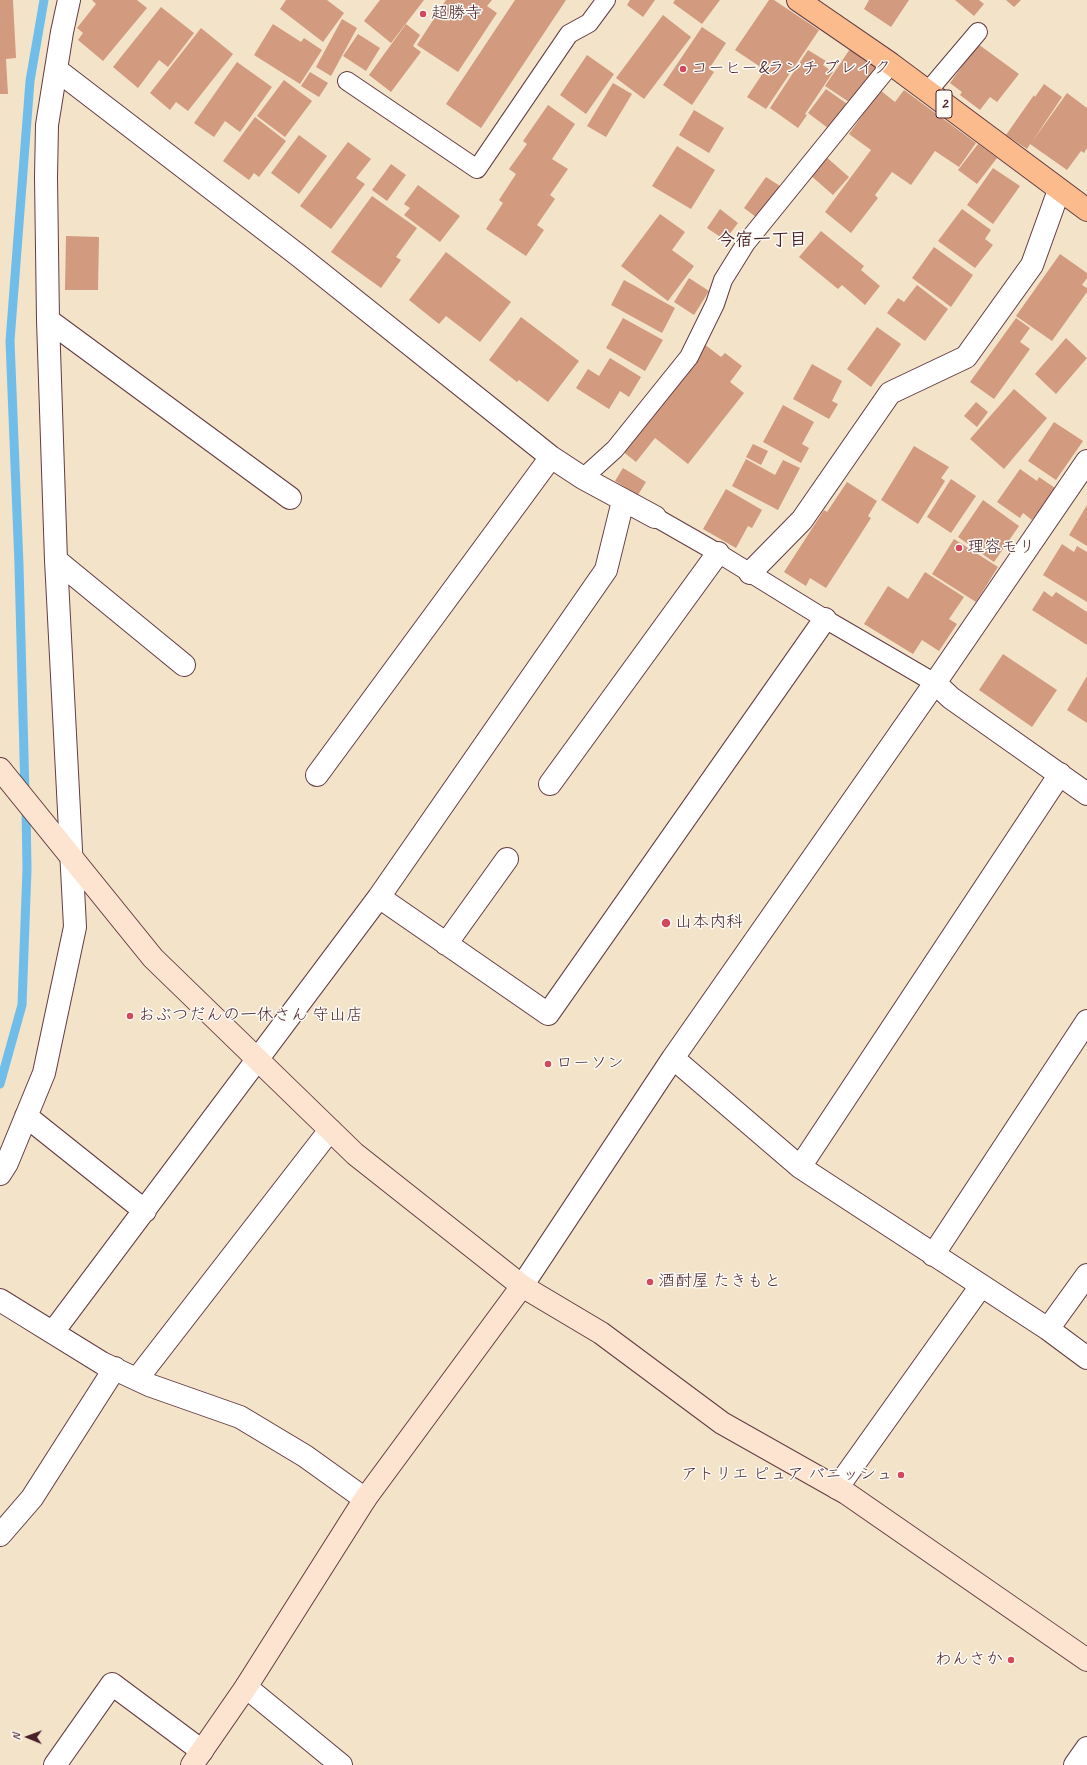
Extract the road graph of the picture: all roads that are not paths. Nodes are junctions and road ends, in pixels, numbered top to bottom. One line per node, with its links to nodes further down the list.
1 (69, 0): 6 (street)
2 (606, 0): 7 (lane)
3 (798, 0): 5 (main road, 2)
4 (978, 32): 8 (lane)
5 (891, 64): 8 (main road, 2); 14 (lane)
6 (57, 70): 11 (street); 12 (street)
7 (347, 81)
8 (928, 91): 9 (main road, 2)
9 (1059, 190): 10 (main road, 2); 20 (street)
10 (1087, 210)
11 (48, 320): 15 (street); 19 (street)
12 (551, 457): 14 (street); 26 (street)
13 (1087, 461): 23 (street)
14 (583, 478): 16 (street)
15 (290, 498)
16 (624, 501): 17 (street); 31 (street)
17 (655, 517): 18 (lane)
18 (718, 553): 20 (lane); 27 (street)
19 (56, 560): 22 (street); 30 (street)
20 (750, 573): 21 (lane)
21 (825, 619): 23 (lane); 32 (street)
22 (184, 665)
23 (935, 683): 25 (street); 34 (street)
24 (4, 774): 30 (street)
25 (1060, 774): 28 (street); 38 (street)
26 (317, 775)
27 (550, 784)
28 (1087, 794)
29 (507, 859): 32 (street)
30 (72, 860): 35 (street); 36 (street)
31 (379, 897): 32 (street); 35 (street)
32 (446, 944)
33 (1087, 1021): 41 (street)
34 (673, 1058): 38 (street); 43 (street)
35 (258, 1060): 37 (street); 40 (street)
36 (26, 1116): 39 (street); 40 (street)
37 (330, 1130): 43 (street); 50 (street)
38 (800, 1167): 41 (street)
39 (0, 1174)
40 (145, 1211): 47 (street)
41 (933, 1255): 44 (street)
42 (1087, 1275): 46 (street)
43 (522, 1286): 51 (street); 52 (street)
44 (981, 1286): 46 (street); 51 (street)
45 (0, 1300): 47 (street)
46 (1048, 1329): 48 (street)
47 (53, 1332): 49 (street)
48 (1087, 1358)
49 (114, 1368): 50 (street); 53 (street)
50 (137, 1379): 52 (street)
51 (837, 1488): 54 (street)
52 (365, 1499): 55 (street)
53 (0, 1535)
54 (1087, 1660)
55 (246, 1687): 57 (street); 59 (street)
56 (1087, 1748): 60 (street)
57 (197, 1758): 58 (street)
58 (55, 1765)
59 (341, 1765)
60 (1075, 1765)

